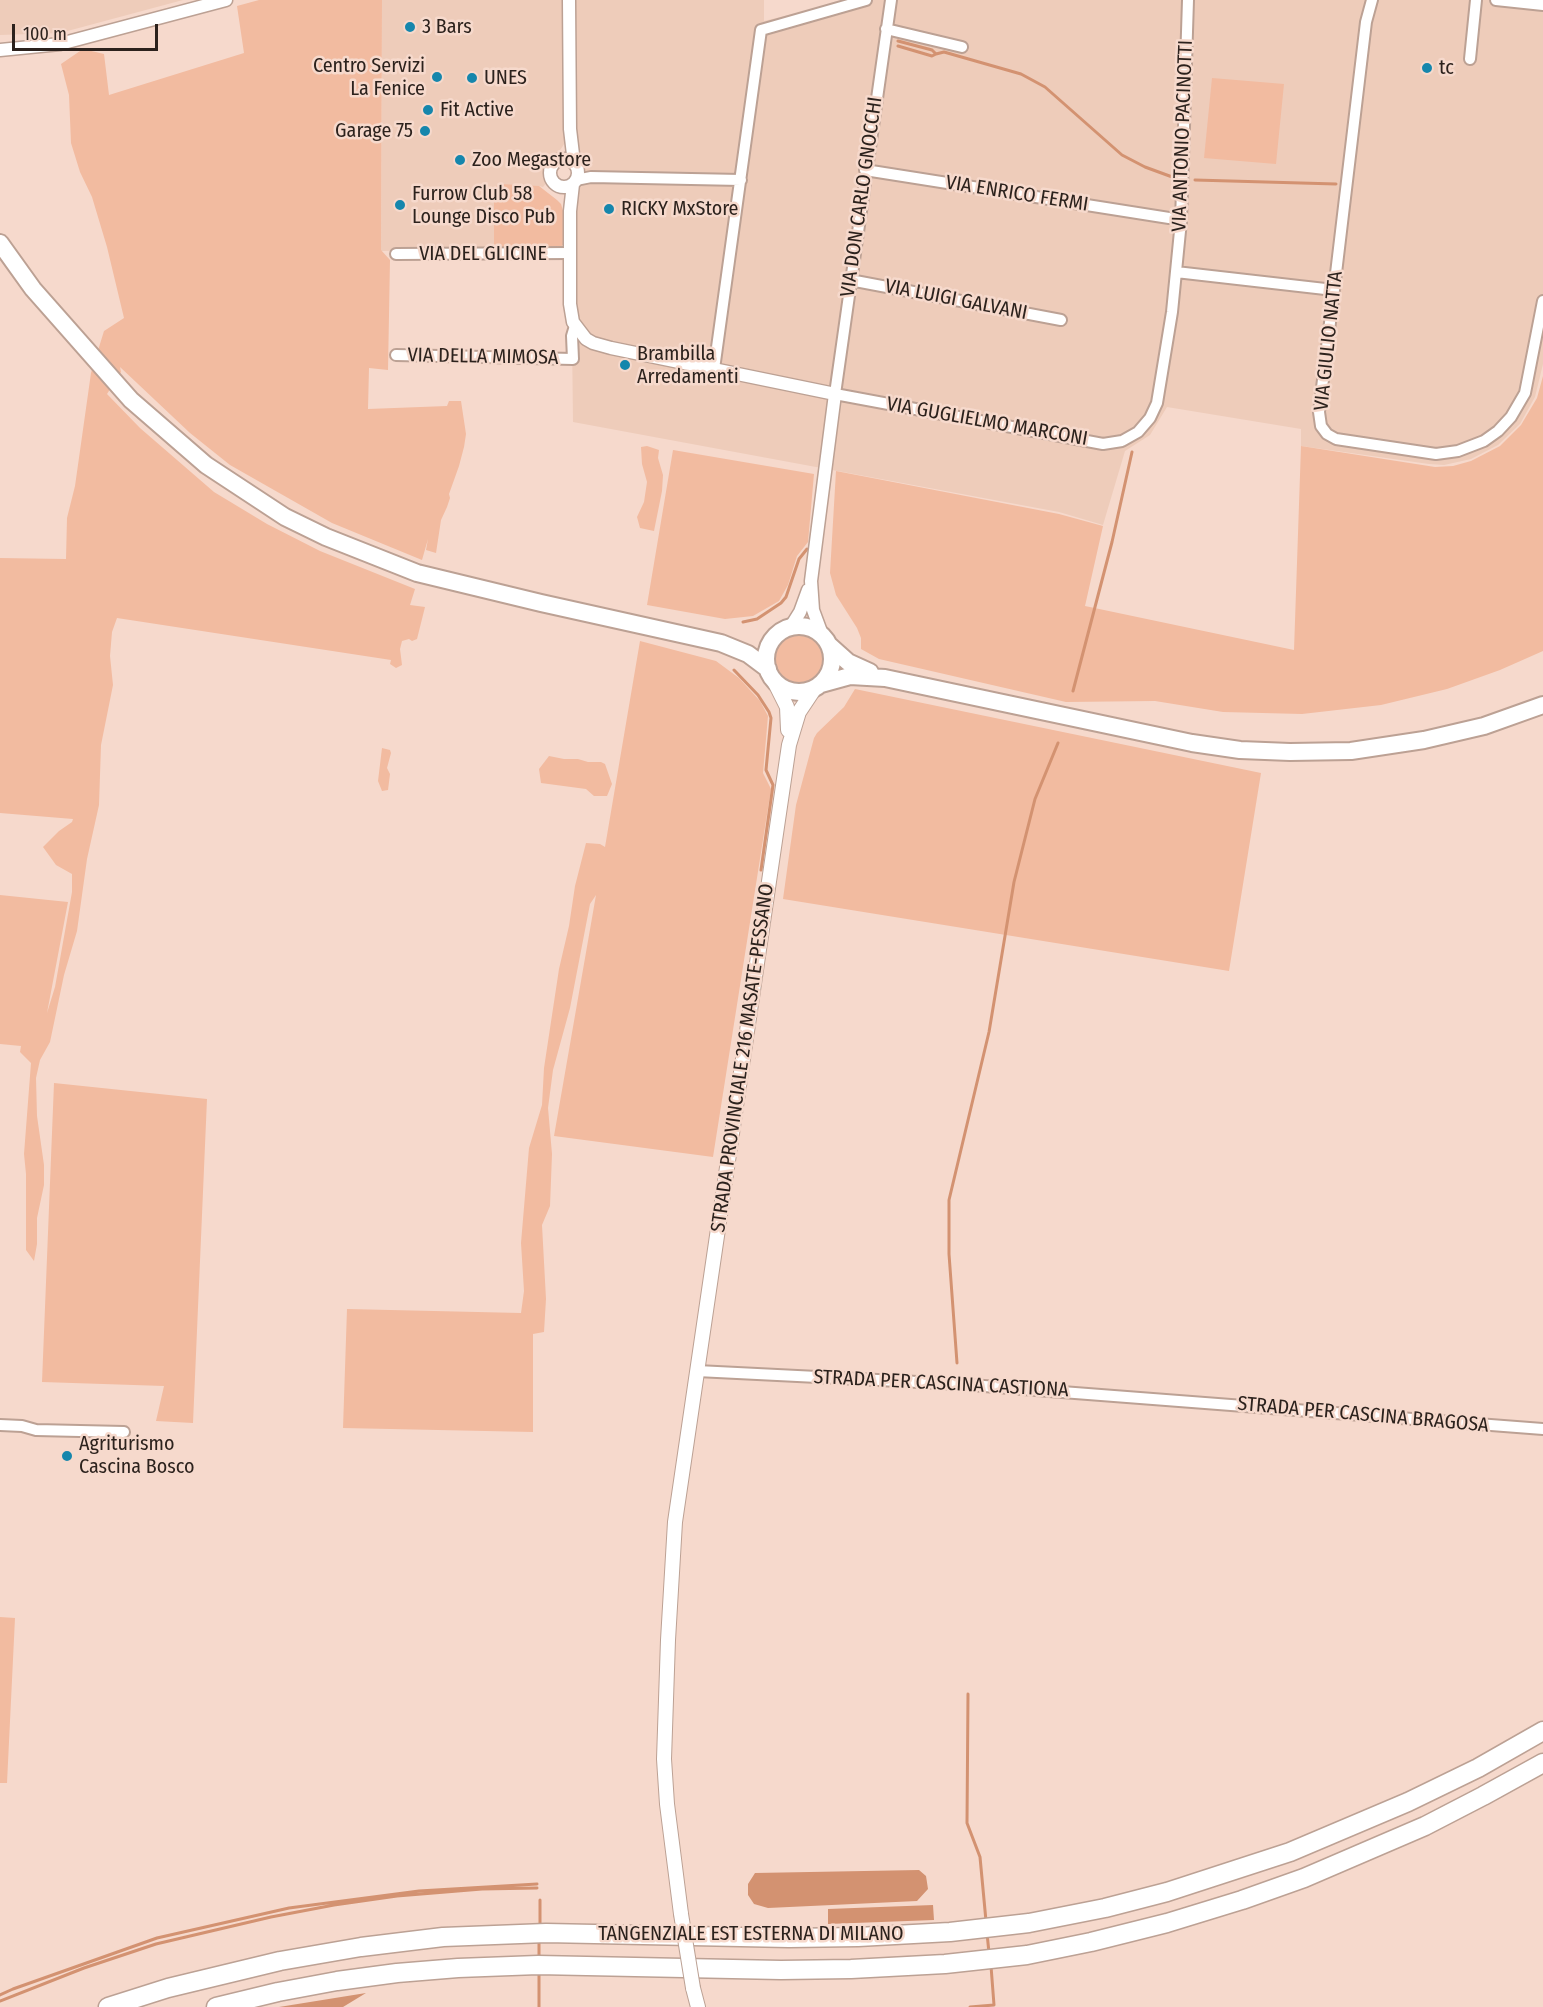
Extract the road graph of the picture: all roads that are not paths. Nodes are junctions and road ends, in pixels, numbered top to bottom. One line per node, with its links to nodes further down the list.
1 (226, 0): 12 (street)
2 (568, 0): 14 (street)
3 (867, 0): 19 (street)
4 (891, 0): 10 (street, VIA DON CARLO GNOCCHI)
5 (1188, 0): 27 (street, VIA ANTONIO PACINOTTI)
6 (1372, 0): 29 (street, VIA GIULIO NATTA)
7 (1476, 0): 13 (street)
8 (1496, 0): 9 (street)
9 (1543, 5)
10 (886, 29): 11 (street); 17 (street, VIA DON CARLO GNOCCHI)
11 (962, 47)
12 (0, 50)
13 (1470, 59)
14 (570, 129): 15 (street); 16 (street)
15 (556, 160): 16 (street); 21 (street)
16 (575, 165): 18 (street); 20 (street)
17 (866, 170): 23 (street, VIA ENRICO FERMI); 28 (street, VIA DON CARLO GNOCCHI)
18 (591, 177): 19 (street); 20 (street)
19 (741, 180): 34 (street)
20 (574, 182): 21 (street); 22 (street)
21 (558, 186): 22 (street)
22 (570, 211): 25 (street)
23 (1169, 218)
24 (0, 243): 40 (main road)
25 (570, 253): 26 (street, VIA DEL GLICINE); 32 (street)
26 (396, 254)
27 (1176, 272): 29 (street); 36 (street, VIA ANTONIO PACINOTTI)
28 (850, 280): 31 (street, VIA LUIGI GALVANI); 35 (street, VIA DON CARLO GNOCCHI)
29 (1334, 290): 30 (street, VIA GIULIO NATTA)
30 (1543, 301)
31 (1061, 320)
32 (575, 326): 33 (street, VIA DELLA MIMOSA); 34 (street)
33 (396, 355)
34 (714, 369): 35 (street)
35 (835, 394): 36 (street, VIA GUGLIELMO MARCONI); 37 (street)
36 (1138, 432)
37 (811, 581): 38 (street); 39 (street)
38 (784, 631): 39 (main road); 40 (main road); 41 (main road)
39 (826, 641): 42 (main road); 43 (main road)
40 (721, 643): 41 (main road)
41 (771, 675): 43 (main road); 45 (main road)
42 (885, 678): 43 (main road); 44 (main road)
43 (818, 686): 45 (main road)
44 (1543, 705)
45 (789, 745): 46 (main road, STRADA PROVINCIALE 216 MASATE-PESSANO)
46 (697, 1371): 47 (street, STRADA PER CASCINA CASTIONA); 55 (main road, STRADA PROVINCIALE 216 MASATE-PESSANO, bridge)
47 (1184, 1400): 49 (street, STRADA PER CASCINA BRAGOSA)
48 (0, 1425): 50 (street)
49 (1543, 1429)
50 (124, 1432)
51 (1543, 1731): 53 (highway, TANGENZIALE EST ESTERNA DI MILANO)
52 (1543, 1763): 54 (highway, TANGENZIALE EST ESTERNA DI MILANO)
53 (108, 2007)
54 (216, 2007)
55 (698, 2007)

